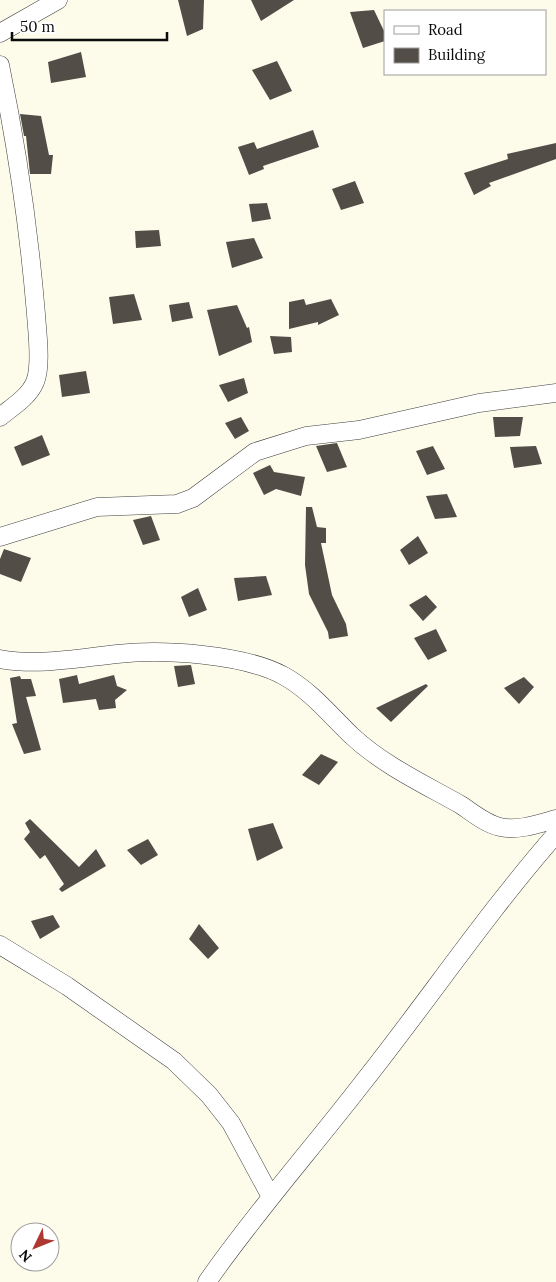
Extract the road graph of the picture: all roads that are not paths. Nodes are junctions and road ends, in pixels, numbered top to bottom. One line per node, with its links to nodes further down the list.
1 (58, 0): 2 (street)
2 (0, 32)
3 (0, 65): 5 (street)
4 (556, 393): 6 (street)
5 (0, 416)
6 (0, 537)
7 (0, 659): 8 (street)
8 (556, 819)
9 (556, 834): 11 (street)
10 (0, 945): 11 (street)
11 (271, 1197): 12 (street)
12 (207, 1282)

